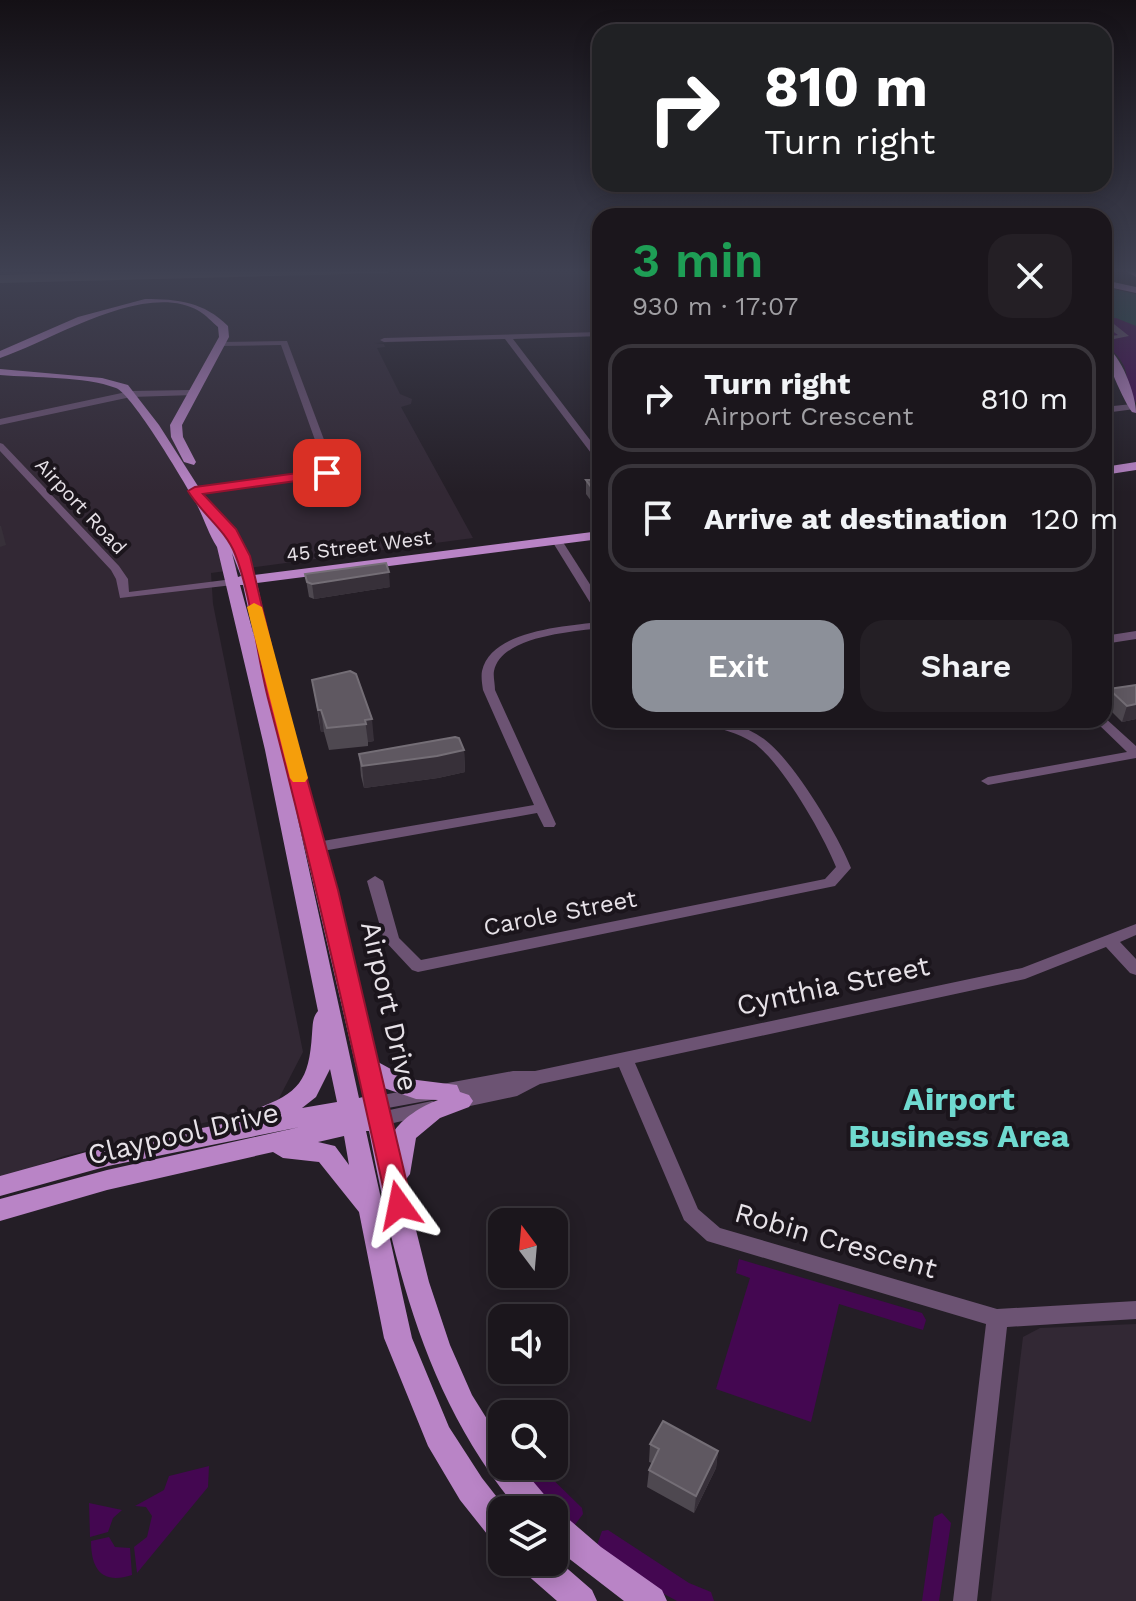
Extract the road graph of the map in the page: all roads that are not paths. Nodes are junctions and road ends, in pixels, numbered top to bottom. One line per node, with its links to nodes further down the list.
1 (27, 344): 6 (main road)
2 (220, 344): 3 (street); 9 (main road, Airport Drive)
3 (238, 344)
4 (284, 344): 18 (street)
5 (513, 344): 14 (street)
6 (0, 355)
7 (1112, 356): 11 (main road)
8 (0, 372): 10 (main road)
9 (191, 393): 10 (street); 18 (main road, Airport Drive)
10 (131, 394): 13 (street); 18 (main road, Airport Drive)
11 (1134, 408): 12 (street)
12 (1112, 409)
13 (0, 422)
14 (592, 441)
15 (0, 446): 25 (street, Airport Road)
16 (1136, 466): 17 (main road)
17 (1112, 470)
18 (194, 490): 19 (main road, Airport Drive)
19 (204, 506): 22 (main road, Airport Drive); 24 (main road, Airport Drive)
20 (592, 536): 21 (main road, 45 Street West)
21 (557, 541): 23 (main road, 45 Street West); 26 (street)
22 (243, 556): 23 (main road); 24 (main road, Airport Drive)
23 (308, 572): 24 (main road, 45 Street West); 27 (main road)
24 (241, 581): 25 (street, 45 Street West); 27 (main road, Airport Drive); 42 (main road, Airport Drive)
25 (124, 596)
26 (592, 596)
27 (256, 613): 37 (main road, Airport Drive)
28 (592, 626): 35 (street)
29 (1136, 635): 30 (street)
30 (1112, 639)
31 (732, 728): 38 (street, Carole Street)
32 (1108, 728): 33 (street)
33 (1136, 754): 34 (street)
34 (988, 781)
35 (540, 804): 36 (street); 37 (street)
36 (549, 824)
37 (316, 843): 44 (main road, Airport Drive)
38 (375, 881)
39 (1136, 929): 40 (street, Cynthia Street)
40 (1109, 940): 41 (street); 43 (street, Cynthia Street)
41 (1136, 969)
42 (326, 986): 47 (main road, Airport Drive); 48 (main road)
43 (624, 1058): 45 (street, Cynthia Street); 55 (street, Robin Crescent)
44 (368, 1066): 45 (main road); 46 (main road, Airport Drive)
45 (455, 1096): 46 (street, Cynthia Street); 51 (main road)
46 (379, 1111): 47 (main road, Claypool Drive); 51 (main road, Airport Drive)
47 (351, 1117): 48 (main road, Claypool Drive); 49 (main road, Claypool Drive); 53 (main road, Airport Drive)
48 (194, 1138): 50 (main road, Claypool Drive)
49 (213, 1156): 52 (main road, Claypool Drive); 53 (main road)
50 (0, 1186)
51 (399, 1205): 56 (main road, Airport Drive)
52 (0, 1210)
53 (370, 1212): 57 (main road, Airport Drive)
54 (1136, 1310): 55 (street, Robin Crescent)
55 (997, 1318): 62 (street)
56 (526, 1496)
57 (488, 1510)
58 (568, 1539): 61 (main road)
59 (552, 1576): 60 (main road)
60 (581, 1601)
61 (651, 1601)
62 (965, 1601)

